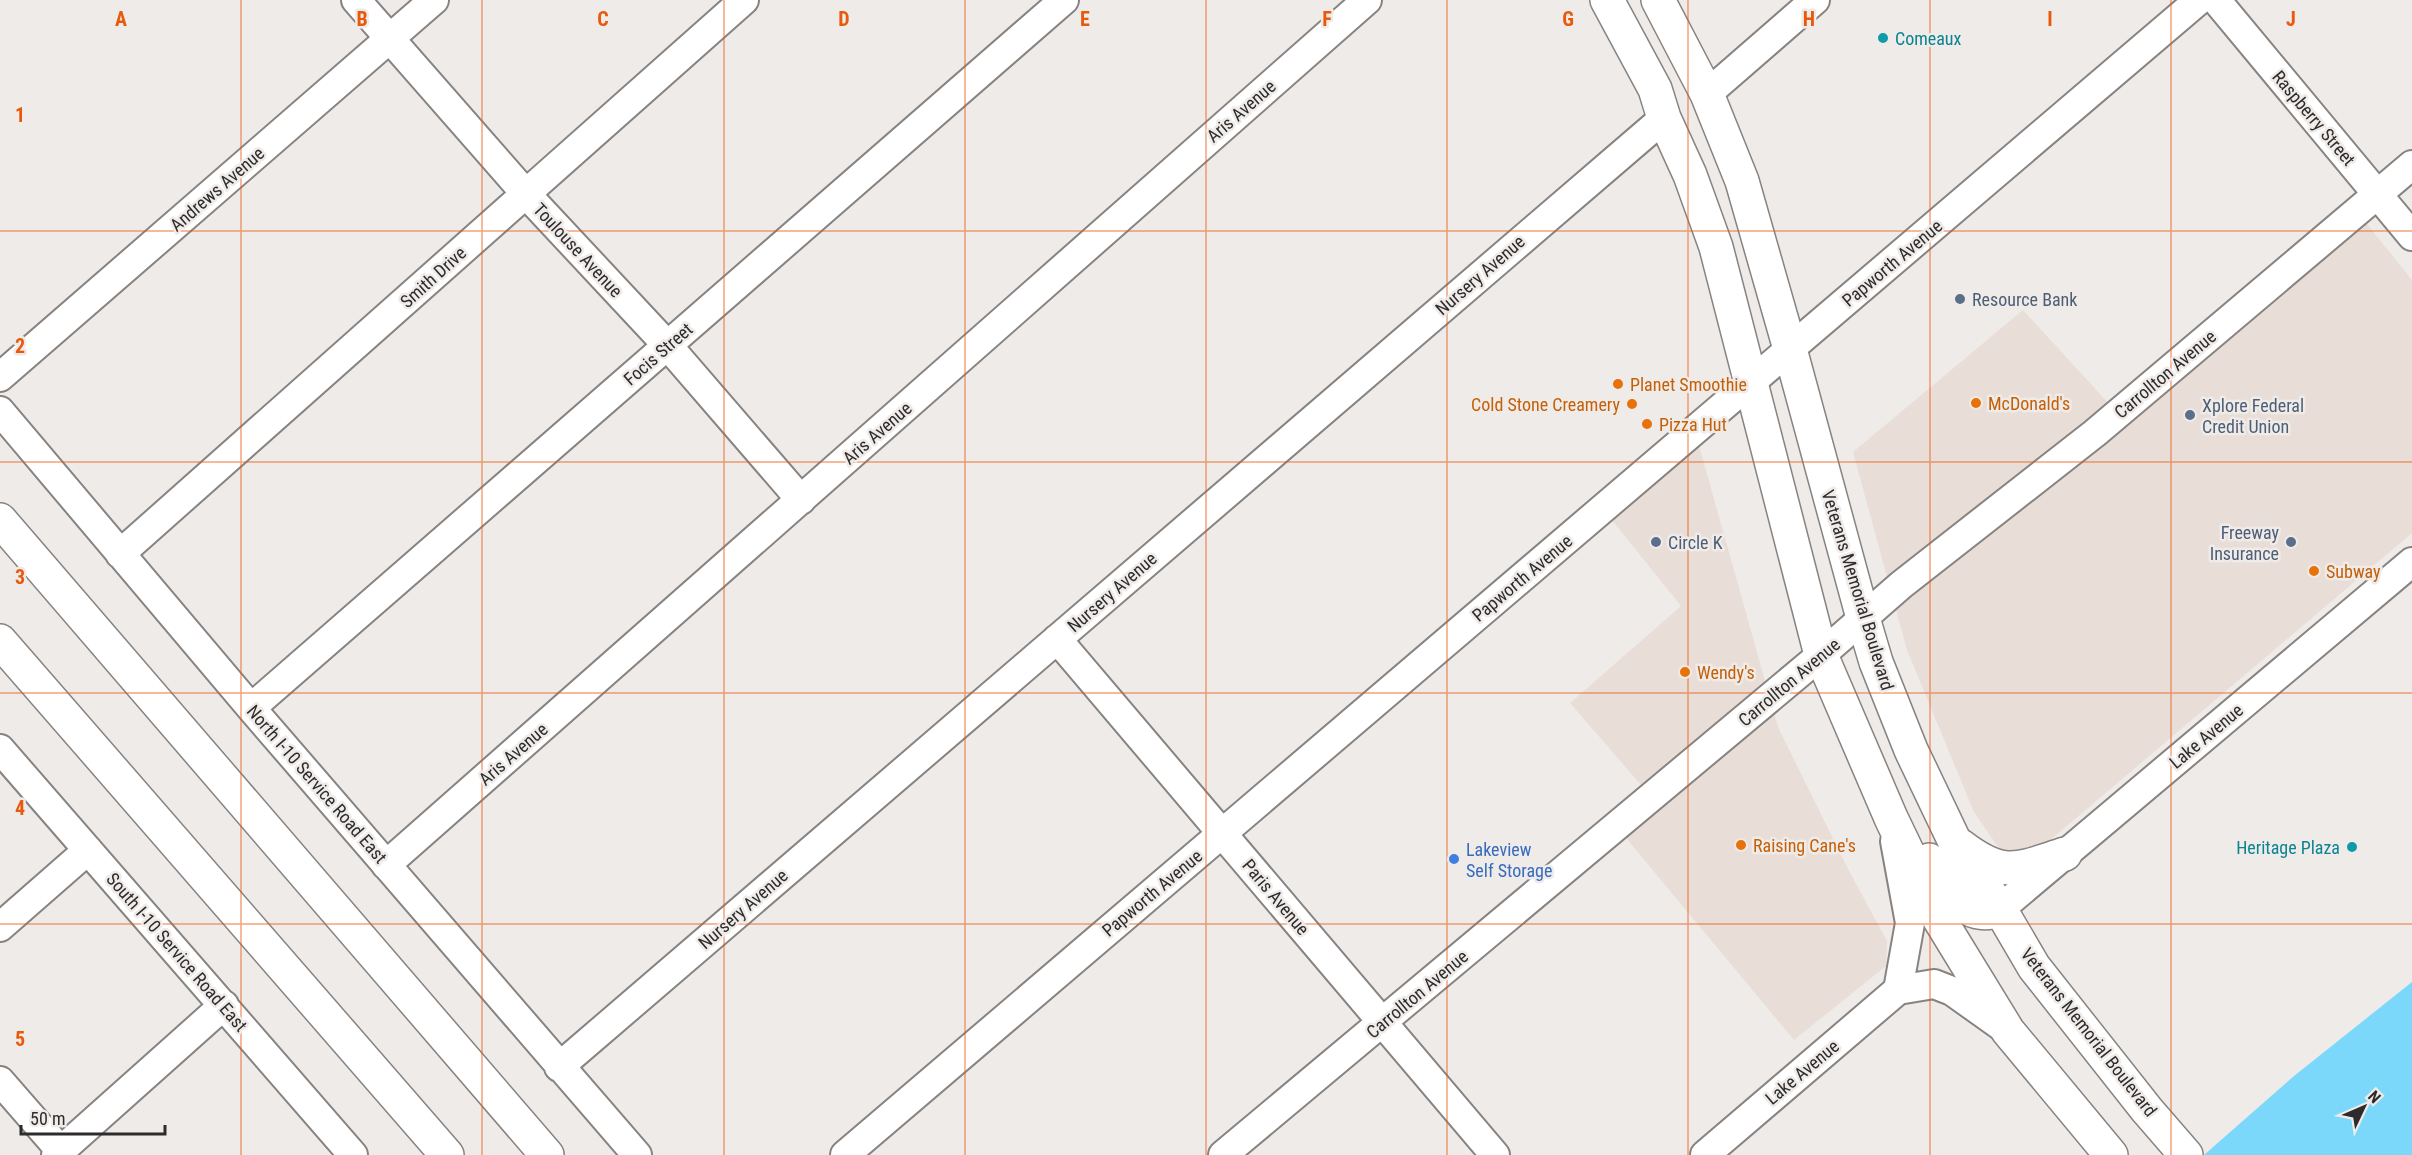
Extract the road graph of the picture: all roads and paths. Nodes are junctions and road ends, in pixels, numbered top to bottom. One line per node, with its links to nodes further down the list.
1 (356, 0): 11 (street, Toulouse Avenue)
2 (434, 0): 11 (street, Andrews Avenue)
3 (744, 0): 15 (street, Smith Drive)
4 (1064, 0): 18 (street, Focis Street)
5 (1367, 0): 23 (street, Aris Avenue)
6 (1606, 0): 13 (main road)
7 (1658, 0): 12 (main road, Veterans Memorial Boulevard)
8 (1815, 0): 12 (street)
9 (2199, 0): 19 (street, Papworth Avenue)
10 (2216, 0): 16 (street, Raspberry Street)
11 (389, 38): 15 (street, Toulouse Avenue); 20 (street, Andrews Avenue)
12 (1707, 94): 19 (main road, Veterans Memorial Boulevard)
13 (1664, 118): 21 (main road); 28 (street, Nursery Avenue)
14 (2412, 165): 16 (street, Carrollton Avenue)
15 (526, 194): 18 (street, Toulouse Avenue); 25 (street, Smith Drive)
16 (2377, 194): 17 (street, Raspberry Street); 27 (street, Carrollton Avenue)
17 (2412, 236)
18 (668, 346): 23 (street, Toulouse Avenue); 31 (street, Focis Street)
19 (1790, 349): 21 (street, Papworth Avenue); 27 (main road, Veterans Memorial Boulevard)
20 (0, 377)
21 (1750, 385): 30 (main road); 34 (street, Papworth Avenue)
22 (0, 411): 25 (street, North I-10 Service Road East)
23 (801, 500): 38 (street, Aris Avenue)
24 (0, 520): 51 (main road)
25 (120, 554): 31 (street, North I-10 Service Road East)
26 (2412, 562): 37 (street, Lake Avenue)
27 (1863, 618): 30 (street, Carrollton Avenue); 35 (main road, Veterans Memorial Boulevard)
28 (1057, 639): 34 (street, Paris Avenue); 45 (street, Nursery Avenue)
29 (0, 641): 50 (main road)
30 (1821, 655): 33 (main road); 43 (street, Carrollton Avenue)
31 (251, 708): 38 (street, North I-10 Service Road East)
32 (0, 749): 36 (street, South I-10 Service Road East)
33 (1895, 826): 39 (main road); 41 (street); 44 (main road)
34 (1221, 833): 43 (street, Paris Avenue); 53 (street, Papworth Avenue)
35 (1954, 840): 37 (main road); 39 (main road, Veterans Memorial Boulevard)
36 (88, 850): 40 (street); 42 (street, South I-10 Service Road East)
37 (2065, 854): 39 (street, Lake Avenue)
38 (386, 865): 45 (street, North I-10 Service Road East)
39 (2000, 909): 57 (main road, Veterans Memorial Boulevard)
40 (0, 927)
41 (1898, 990): 44 (street); 56 (street, Lake Avenue)
42 (224, 1005): 48 (street); 49 (street, South I-10 Service Road East)
43 (1383, 1022): 54 (street, Carrollton Avenue); 55 (street, Paris Avenue)
44 (2008, 1031): 47 (main road)
45 (560, 1066): 52 (street, North I-10 Service Road East)
46 (0, 1081): 48 (street)
47 (2108, 1152)
48 (58, 1153)
49 (353, 1155)
50 (447, 1155)
51 (548, 1155)
52 (638, 1155)
53 (845, 1155)
54 (1223, 1155)
55 (1495, 1155)
56 (1705, 1155)
57 (2186, 1155)

